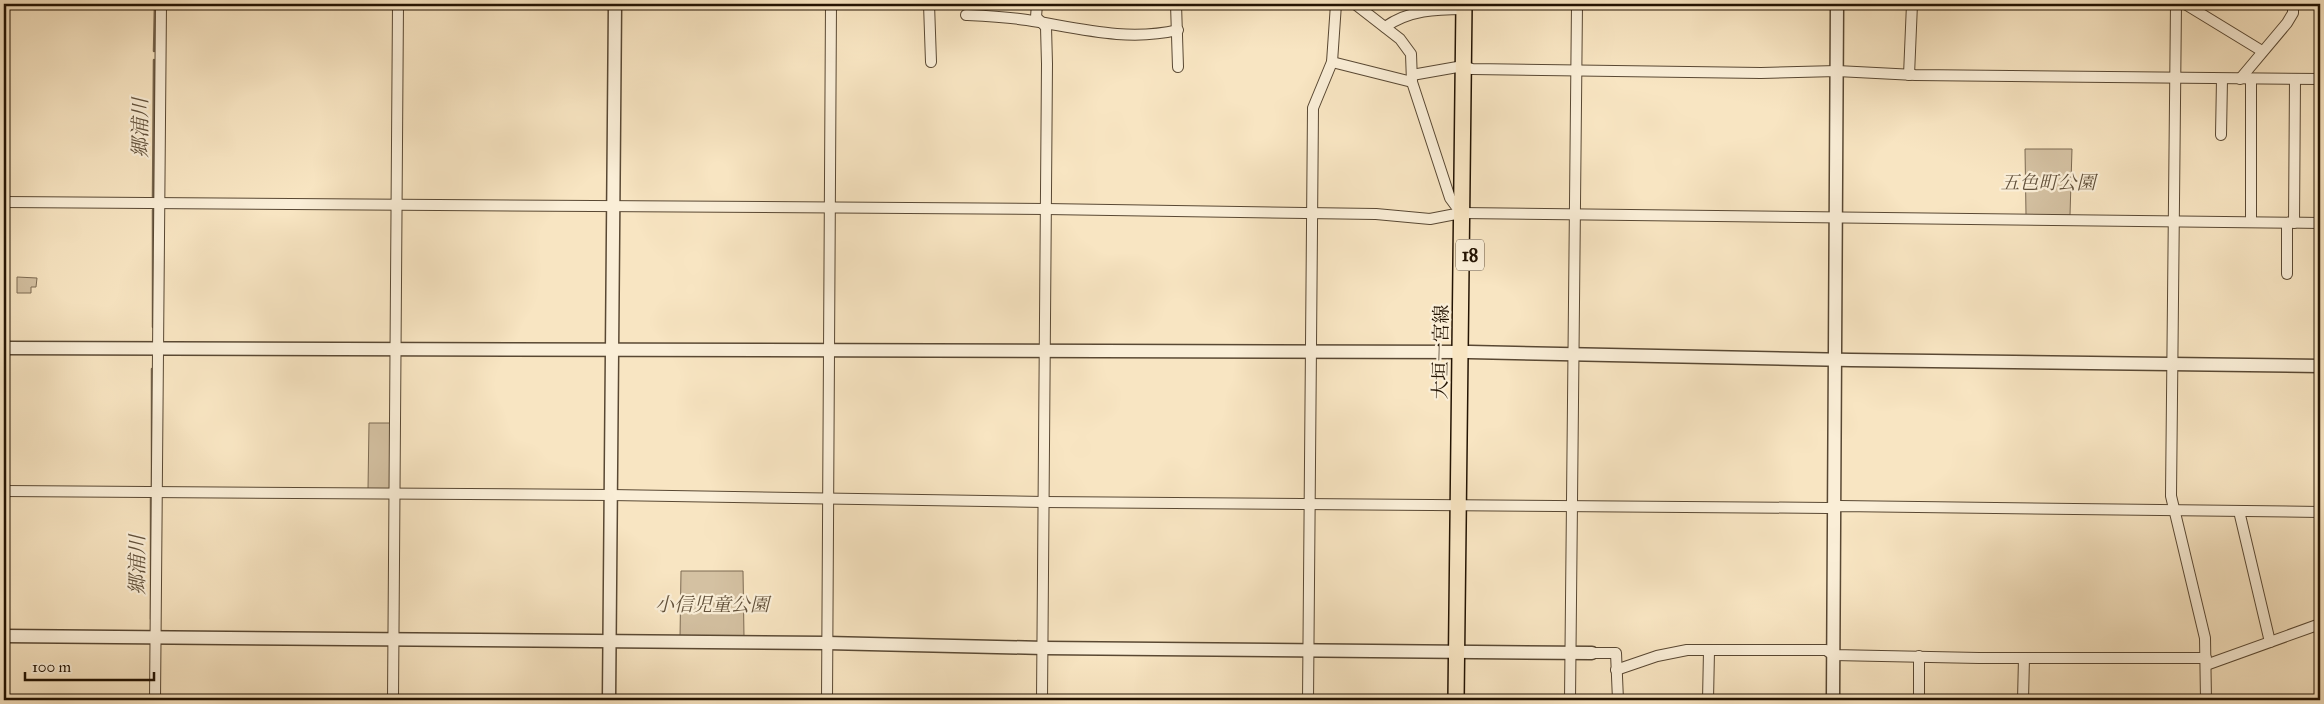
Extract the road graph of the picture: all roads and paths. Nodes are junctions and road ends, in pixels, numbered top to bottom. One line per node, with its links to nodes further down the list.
1 (161, 4): 37 (street)
2 (398, 4): 38 (street)
3 (615, 4): 39 (street)
4 (831, 4): 40 (street)
5 (930, 4): 22 (street)
6 (1036, 4): 18 (street)
7 (1176, 4): 20 (street)
8 (1336, 4): 23 (street)
9 (1354, 4): 19 (street)
10 (1577, 4): 26 (street)
11 (1837, 4): 27 (street)
12 (1912, 4): 28 (street)
13 (2176, 4): 30 (street)
14 (2185, 4): 21 (street)
15 (2293, 4): 21 (street)
16 (1467, 6): 19 (street); 25 (main road, 大垣一宮線 / 18)
17 (966, 15): 18 (street)
18 (1042, 23): 20 (street); 41 (street)
19 (1385, 27): 29 (street)
20 (1178, 30): 24 (street)
21 (2262, 50): 32 (street)
22 (931, 62)
23 (1332, 62): 29 (street); 44 (street)
24 (1178, 67)
25 (1467, 67): 26 (street); 29 (street); 42 (main road, 大垣一宮線 / 18)
26 (1577, 70): 27 (street); 43 (street)
27 (1837, 71): 28 (street); 45 (street)
28 (1909, 75): 30 (street)
29 (1412, 79): 42 (street)
30 (2176, 79): 31 (street); 46 (street)
31 (2222, 79): 32 (street); 35 (street)
32 (2245, 79): 33 (street); 47 (street)
33 (2295, 79): 34 (street); 48 (street)
34 (2320, 79)
35 (2221, 135)
36 (4, 202): 37 (street)
37 (159, 202): 38 (street); 52 (street)
38 (396, 204): 39 (street); 53 (street)
39 (614, 206): 40 (street); 54 (street)
40 (830, 208): 41 (street); 55 (street)
41 (1046, 209): 44 (street); 56 (street)
42 (1466, 213): 43 (street); 44 (street); 58 (main road, 大垣一宮線 / 18)
43 (1574, 213): 45 (street); 59 (street)
44 (1311, 214): 57 (street)
45 (1836, 216): 46 (street); 60 (street)
46 (2175, 222): 47 (street); 61 (street)
47 (2251, 222): 48 (street)
48 (2291, 222): 49 (street); 50 (street)
49 (2320, 223)
50 (2287, 274)
51 (4, 348): 52 (street)
52 (158, 348): 53 (street); 64 (street)
53 (395, 349): 54 (street); 65 (street)
54 (612, 349): 55 (street); 66 (street)
55 (829, 350): 56 (street); 67 (street)
56 (1045, 352): 57 (street); 68 (street)
57 (1311, 352): 58 (street); 69 (street)
58 (1465, 352): 59 (street); 70 (main road, 大垣一宮線 / 18)
59 (1572, 354): 60 (street); 71 (street)
60 (1836, 360): 61 (street); 72 (street)
61 (2174, 365): 62 (street); 73 (street)
62 (2320, 366)
63 (4, 491): 64 (street)
64 (157, 492): 65 (street); 78 (street)
65 (394, 494): 66 (street); 79 (street)
66 (611, 495): 67 (street); 80 (street)
67 (828, 498): 68 (street); 82 (street)
68 (1044, 502): 69 (street); 83 (street)
69 (1309, 503): 70 (street); 84 (street)
70 (1463, 505): 71 (street); 86 (main road, 大垣一宮線 / 18)
71 (1572, 506): 72 (street); 88 (street)
72 (1834, 508): 73 (street); 89 (street)
73 (2174, 512): 74 (street); 92 (street)
74 (2239, 512): 75 (street); 81 (street)
75 (2320, 512)
76 (2320, 624): 81 (street)
77 (4, 636): 78 (street)
78 (155, 638): 79 (street); 94 (street)
79 (393, 640): 80 (street); 95 (street)
80 (610, 642): 82 (street); 96 (street)
81 (2270, 642): 92 (street)
82 (827, 643): 83 (street); 97 (street)
83 (1044, 648): 84 (street); 98 (street)
84 (1309, 650): 86 (street); 99 (street)
85 (1709, 651): 89 (street); 93 (street); 104 (street)
86 (1461, 653): 88 (street); 100 (main road, 大垣一宮線 / 18); 101 (main road, 大垣一宮線 / 18)
87 (1592, 653): 88 (street); 93 (street)
88 (1570, 654): 102 (street)
89 (1833, 655): 90 (street); 105 (street)
90 (1919, 656): 91 (street); 106 (street)
91 (2024, 658): 92 (street); 107 (street)
92 (2206, 662): 108 (street)
93 (1616, 670): 103 (street)
94 (155, 700)
95 (393, 700)
96 (609, 700)
97 (826, 700)
98 (1042, 700)
99 (1308, 700)
100 (1456, 700)
101 (1466, 700)
102 (1570, 700)
103 (1618, 700)
104 (1708, 700)
105 (1833, 700)
106 (1918, 700)
107 (2023, 700)
108 (2206, 700)

